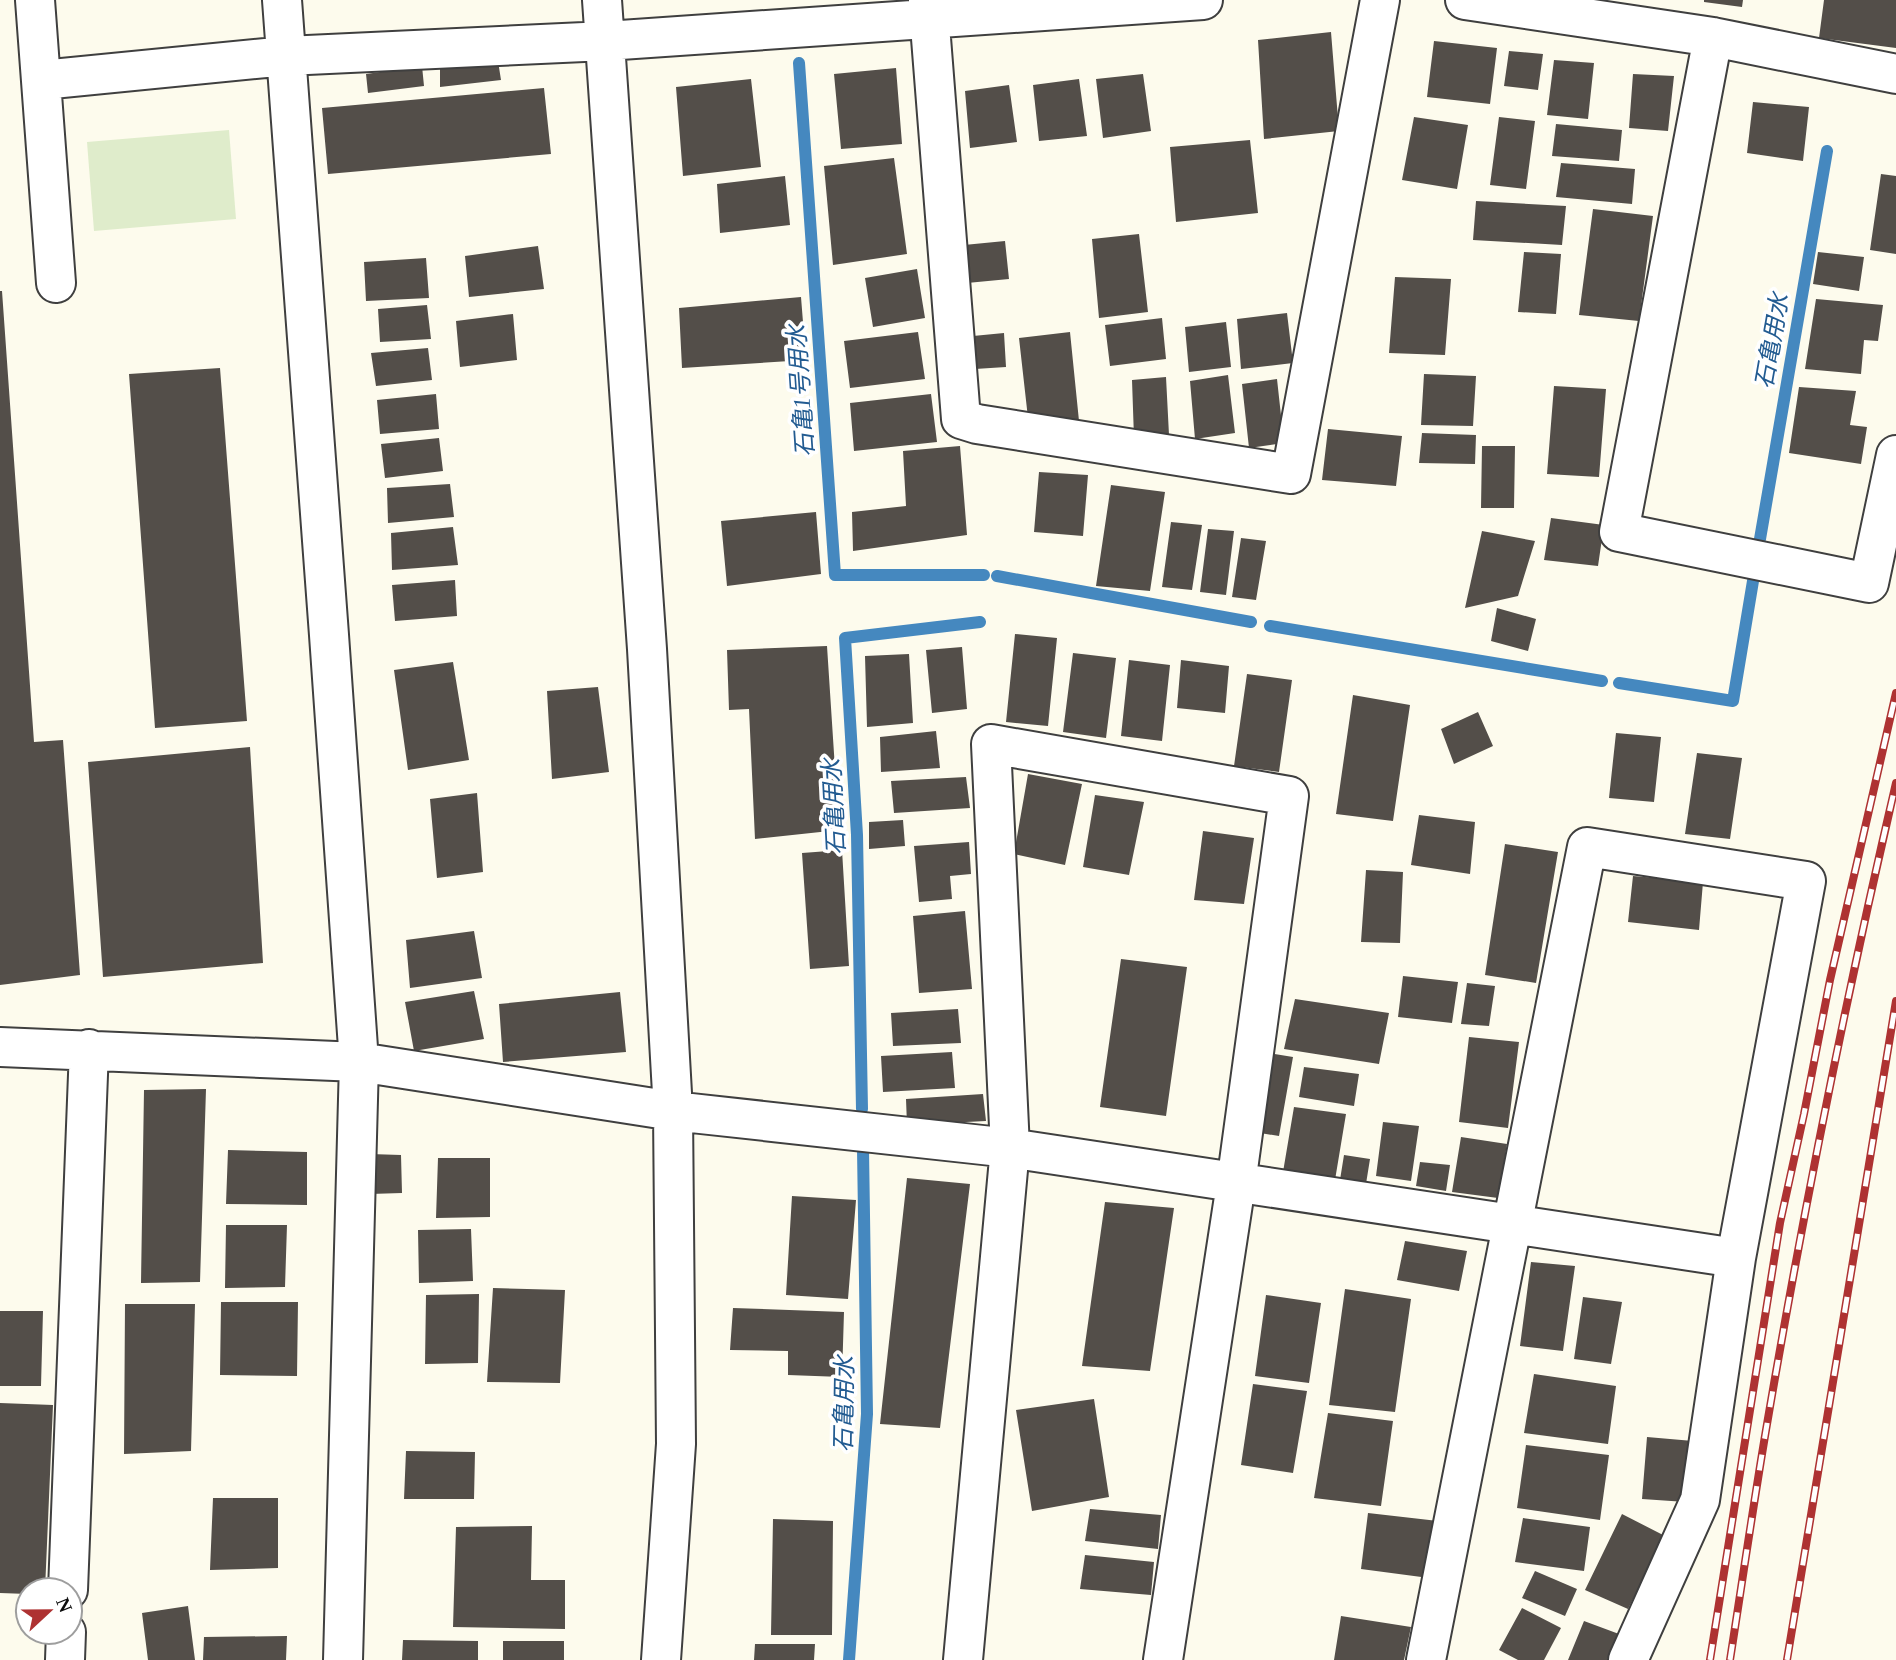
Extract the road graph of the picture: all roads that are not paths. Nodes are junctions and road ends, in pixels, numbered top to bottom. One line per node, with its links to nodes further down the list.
1 (35, 0): 12 (street)
2 (282, 0): 10 (street)
3 (603, 0): 9 (street)
4 (1203, 0): 7 (street)
5 (1380, 0): 7 (street)
6 (1465, 0): 8 (street)
7 (929, 9): 9 (street)
8 (1713, 37): 11 (street); 14 (street)
9 (606, 41): 10 (street); 18 (street)
10 (286, 56): 12 (street); 17 (street)
11 (1896, 74)
12 (42, 80): 13 (street)
13 (56, 283)
14 (1896, 455)
15 (0, 1047): 16 (street)
16 (89, 1049): 17 (street); 23 (street)
17 (359, 1062): 18 (street); 24 (street)
18 (673, 1111): 19 (street); 25 (street)
19 (1010, 1148): 20 (street); 20 (street); 26 (street)
20 (1236, 1184): 21 (street); 27 (street)
21 (1513, 1226): 22 (street); 22 (street); 28 (street)
22 (1736, 1258): 29 (street)
23 (69, 1576)
24 (343, 1660)
25 (661, 1660)
26 (963, 1660)
27 (1163, 1660)
28 (1426, 1660)
29 (1628, 1660)

